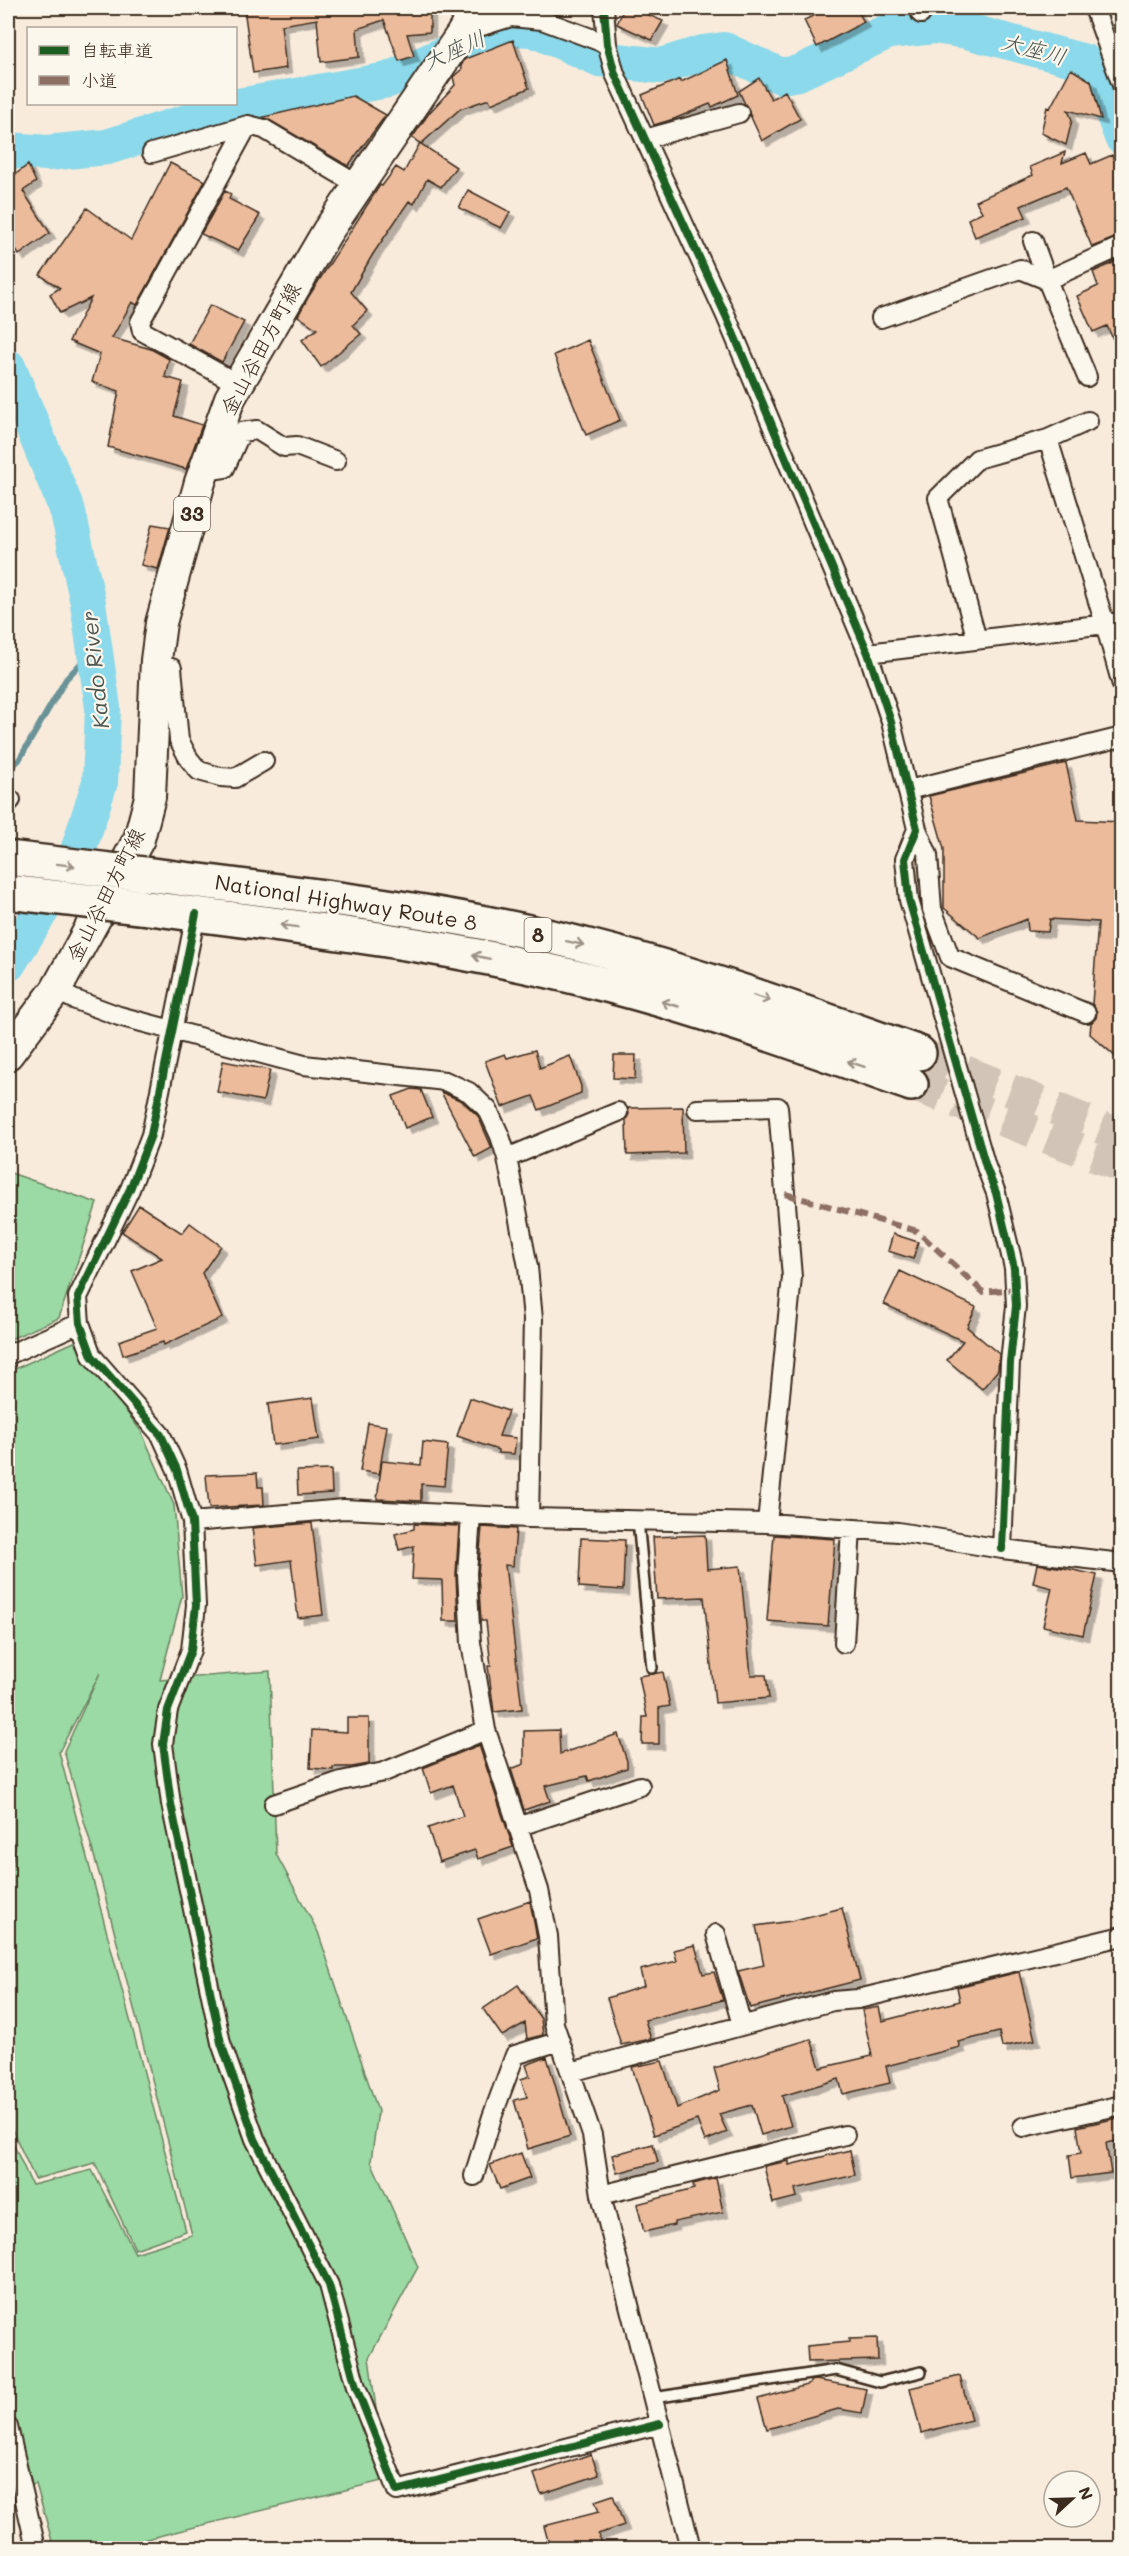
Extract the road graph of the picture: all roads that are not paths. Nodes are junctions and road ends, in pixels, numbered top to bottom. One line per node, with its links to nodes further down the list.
1 (604, 8): 4 (street)
2 (1094, 8): 5 (street)
3 (470, 20): 4 (street); 10 (main road, 金山谷田方町線 / 33)
4 (607, 44): 8 (street)
5 (1122, 86)
6 (739, 113): 8 (street)
7 (248, 125): 9 (street); 10 (street); 16 (street)
8 (645, 139): 23 (street)
9 (152, 153)
10 (358, 185): 16 (main road, 金山谷田方町線 / 33)
11 (1034, 241): 13 (street)
12 (1122, 246): 13 (street)
13 (1047, 280): 14 (street); 15 (street)
14 (881, 318)
15 (1087, 377)
16 (238, 384): 20 (main road, 金山谷田方町線 / 33)
17 (1088, 421): 18 (street)
18 (1048, 439): 21 (street); 22 (street)
19 (336, 461): 20 (street)
20 (204, 471): 24 (main road, 金山谷田方町線 / 33)
21 (1113, 623): 22 (street); 25 (street)
22 (976, 640): 23 (street)
23 (868, 653): 28 (street)
24 (156, 666): 27 (street); 33 (main road, 金山谷田方町線 / 33)
25 (1122, 685)
26 (1122, 737): 28 (street)
27 (264, 761)
28 (908, 790): 29 (street)
29 (916, 829): 34 (street); 48 (street)
30 (8, 858): 32 (highway, National Highway Route 8 / 8, one-way to 32, bridge)
31 (8, 892): 32 (highway, National Highway Route 8 / 8, bridge)
32 (196, 914): 35 (street)
33 (56, 990): 35 (street); 36 (main road, 金山谷田方町線 / 33)
34 (1086, 1013)
35 (171, 1029): 39 (street); 40 (street)
36 (8, 1054)
37 (697, 1109): 46 (street)
38 (618, 1112): 39 (street)
39 (507, 1158): 43 (street)
40 (80, 1323): 41 (street); 45 (street)
41 (8, 1354)
42 (471, 1516): 43 (street); 45 (street); 52 (street)
43 (529, 1518): 44 (street)
44 (638, 1520): 46 (street); 51 (lane)
45 (192, 1522): 68 (street)
46 (767, 1523): 47 (street)
47 (851, 1528): 48 (street); 50 (street)
48 (1002, 1548): 49 (street)
49 (1122, 1563)
50 (844, 1643)
51 (652, 1668)
52 (486, 1730): 54 (street); 55 (street)
53 (640, 1786): 55 (street)
54 (274, 1804)
55 (517, 1827): 59 (street)
56 (716, 1934): 58 (street)
57 (1122, 1936): 58 (street)
58 (742, 2025): 60 (street)
59 (560, 2041): 60 (street); 64 (street)
60 (571, 2072): 65 (street)
61 (1122, 2105): 62 (street)
62 (1023, 2127)
63 (845, 2135): 65 (street)
64 (474, 2176)
65 (600, 2196): 67 (street)
66 (921, 2372): 67 (lane)
67 (653, 2398): 68 (street)
68 (660, 2424): 71 (street)
69 (8, 2427): 70 (street)
70 (36, 2548)
71 (691, 2548)

